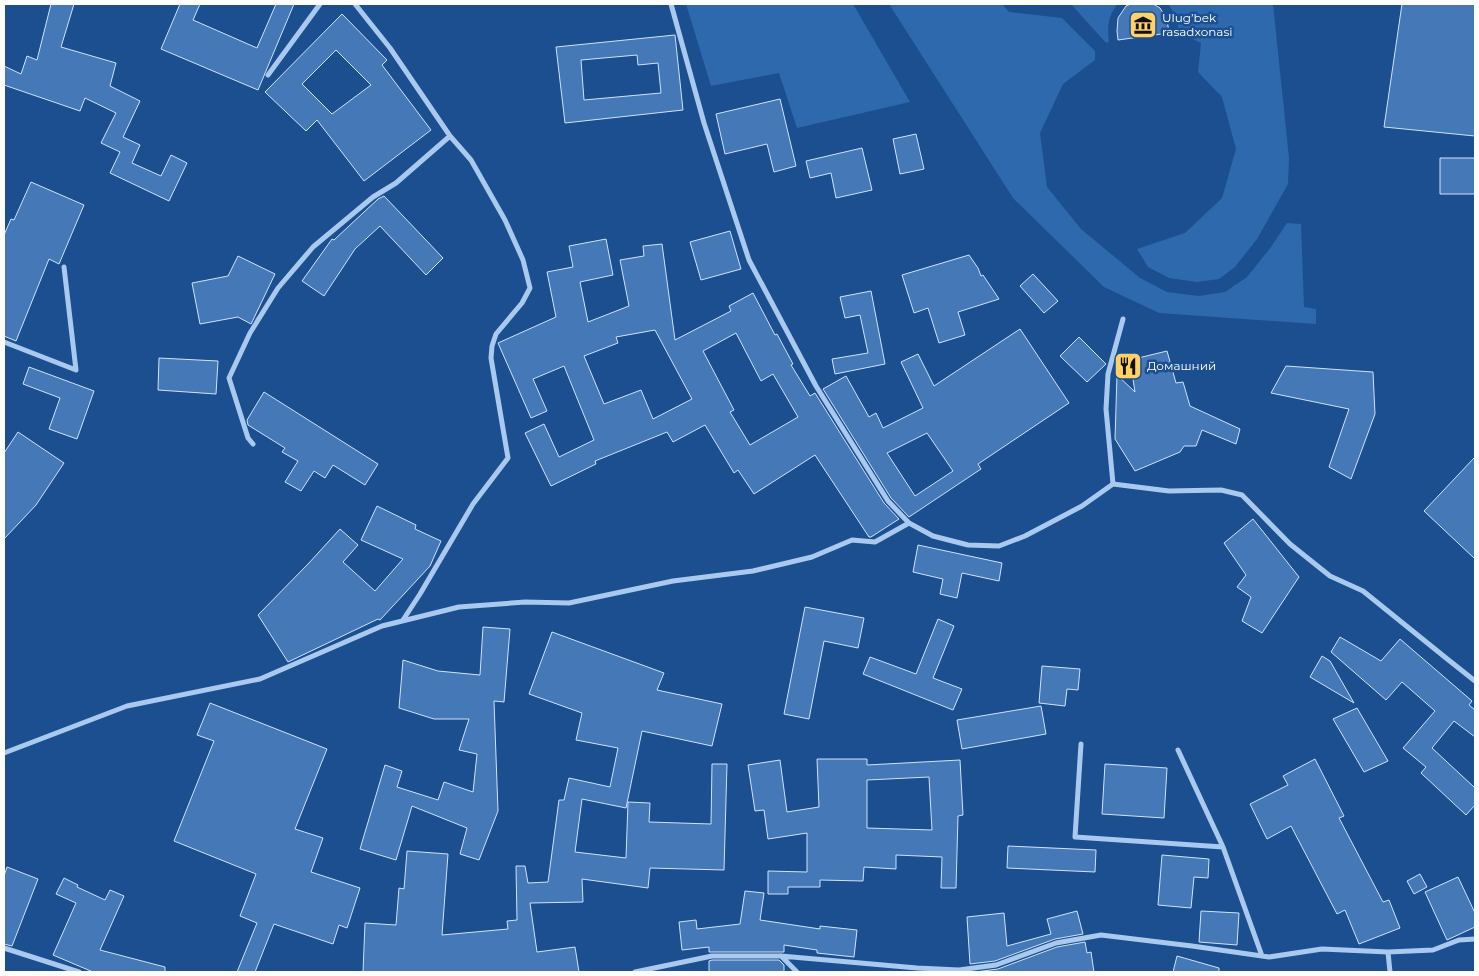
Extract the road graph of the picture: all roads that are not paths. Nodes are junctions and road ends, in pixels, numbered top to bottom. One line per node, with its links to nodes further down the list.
1 (320, 4): 4 (street)
2 (355, 4): 5 (street)
3 (671, 4): 11 (street)
4 (268, 75)
5 (450, 136): 9 (street); 12 (street)
6 (64, 267): 8 (street)
7 (1123, 319): 10 (street)
8 (4, 342)
9 (253, 444)
10 (1113, 484): 11 (street); 13 (street)
11 (909, 523): 12 (street)
12 (403, 620): 16 (street)
13 (1475, 680)
14 (1082, 744): 17 (street)
15 (1178, 750): 17 (street)
16 (4, 753)
17 (1223, 847): 22 (street)
18 (1475, 939): 20 (street)
19 (4, 948): 23 (street)
20 (1388, 952): 22 (street); 26 (street)
21 (781, 956): 22 (street); 24 (street); 25 (street)
22 (1262, 956)
23 (79, 972)
24 (635, 972)
25 (797, 972)
26 (1390, 972)

